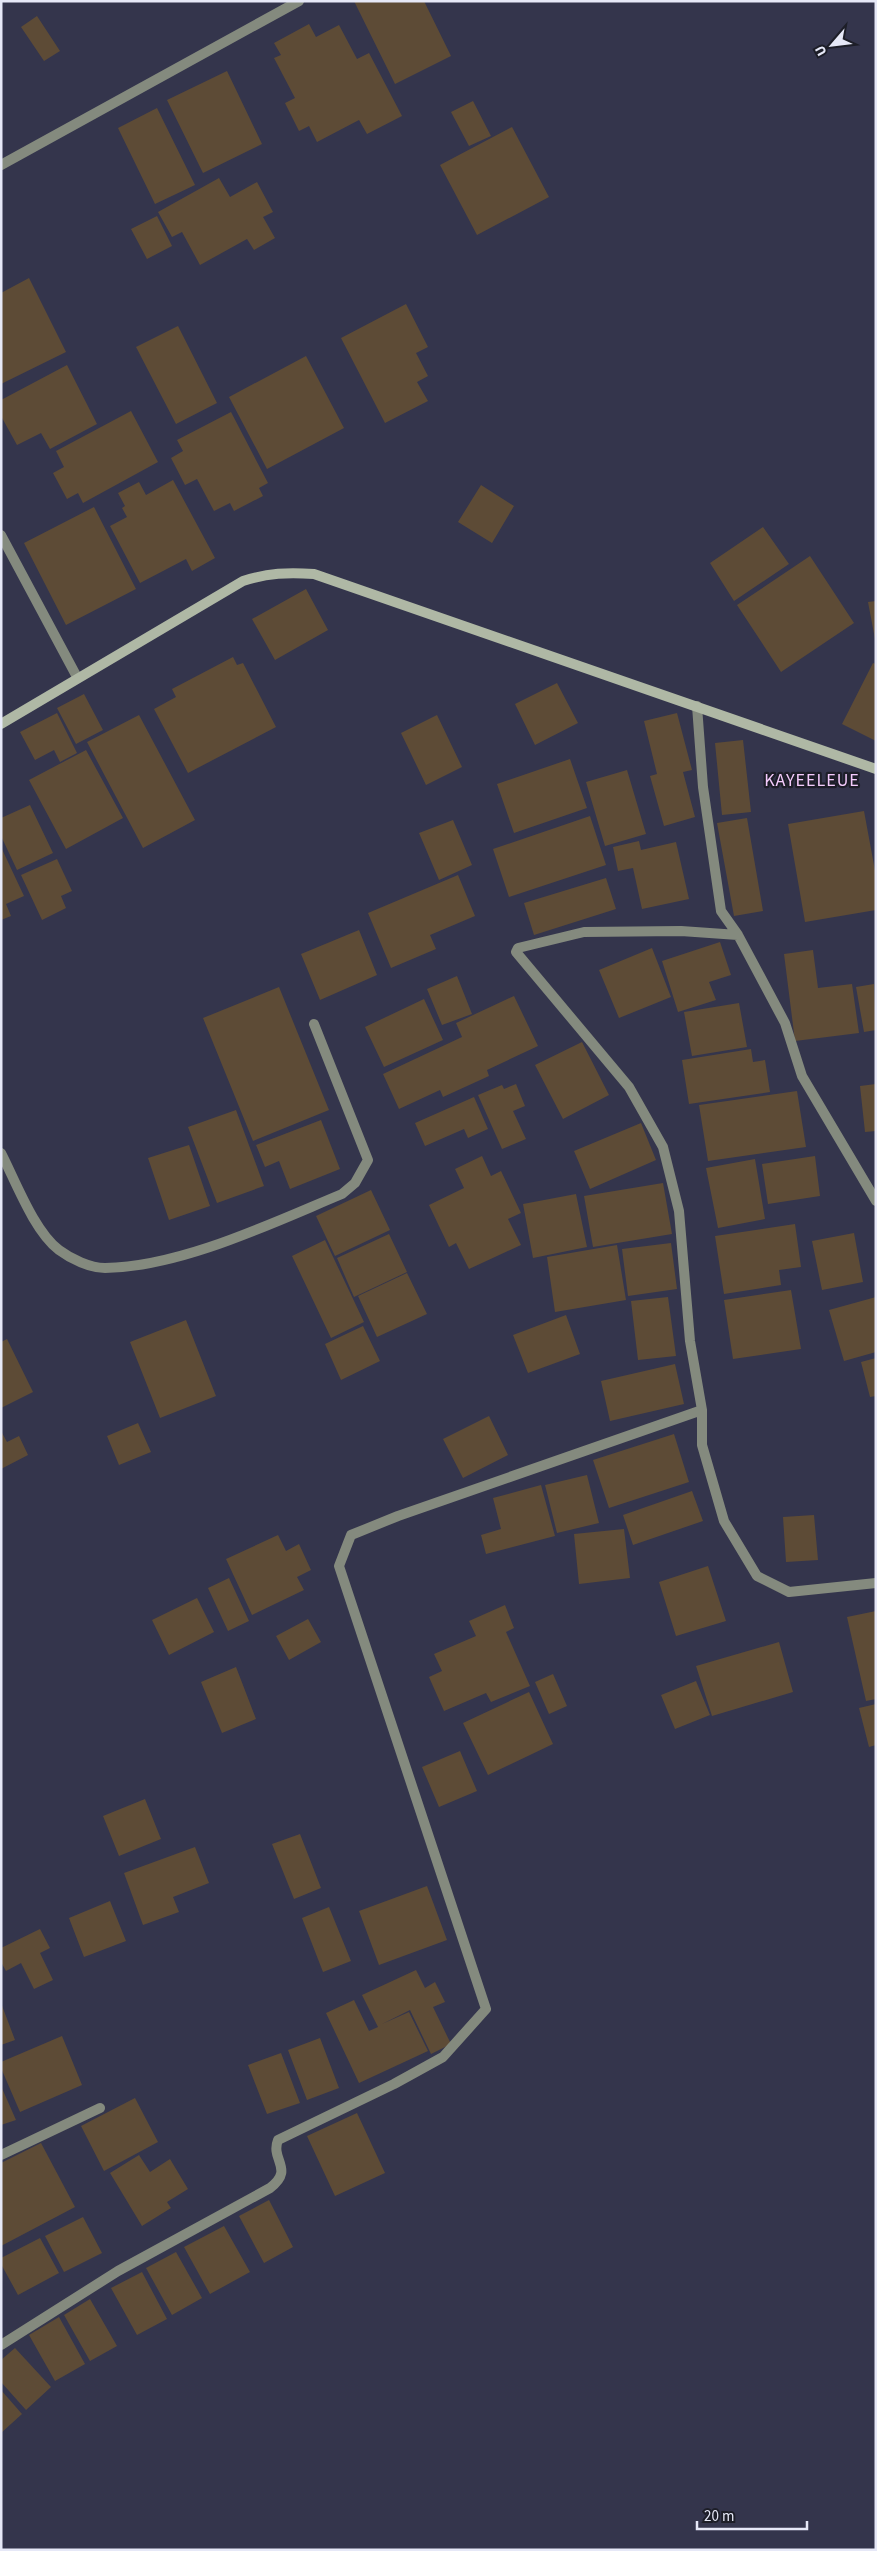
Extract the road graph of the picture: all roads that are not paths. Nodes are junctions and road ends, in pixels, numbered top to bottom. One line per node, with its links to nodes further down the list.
1 (299, 1): 2 (street)
2 (1, 165)
3 (1, 535): 4 (street)
4 (77, 677): 5 (street); 6 (street)
5 (697, 706): 7 (street); 8 (street)
6 (1, 724)
7 (876, 769)
8 (738, 935): 11 (street); 12 (street)
9 (314, 1024): 10 (street)
10 (1, 1153)
11 (876, 1201)
12 (702, 1410): 13 (street); 16 (street)
13 (876, 1583)
14 (100, 2108): 15 (street)
15 (1, 2155)
16 (1, 2345)

